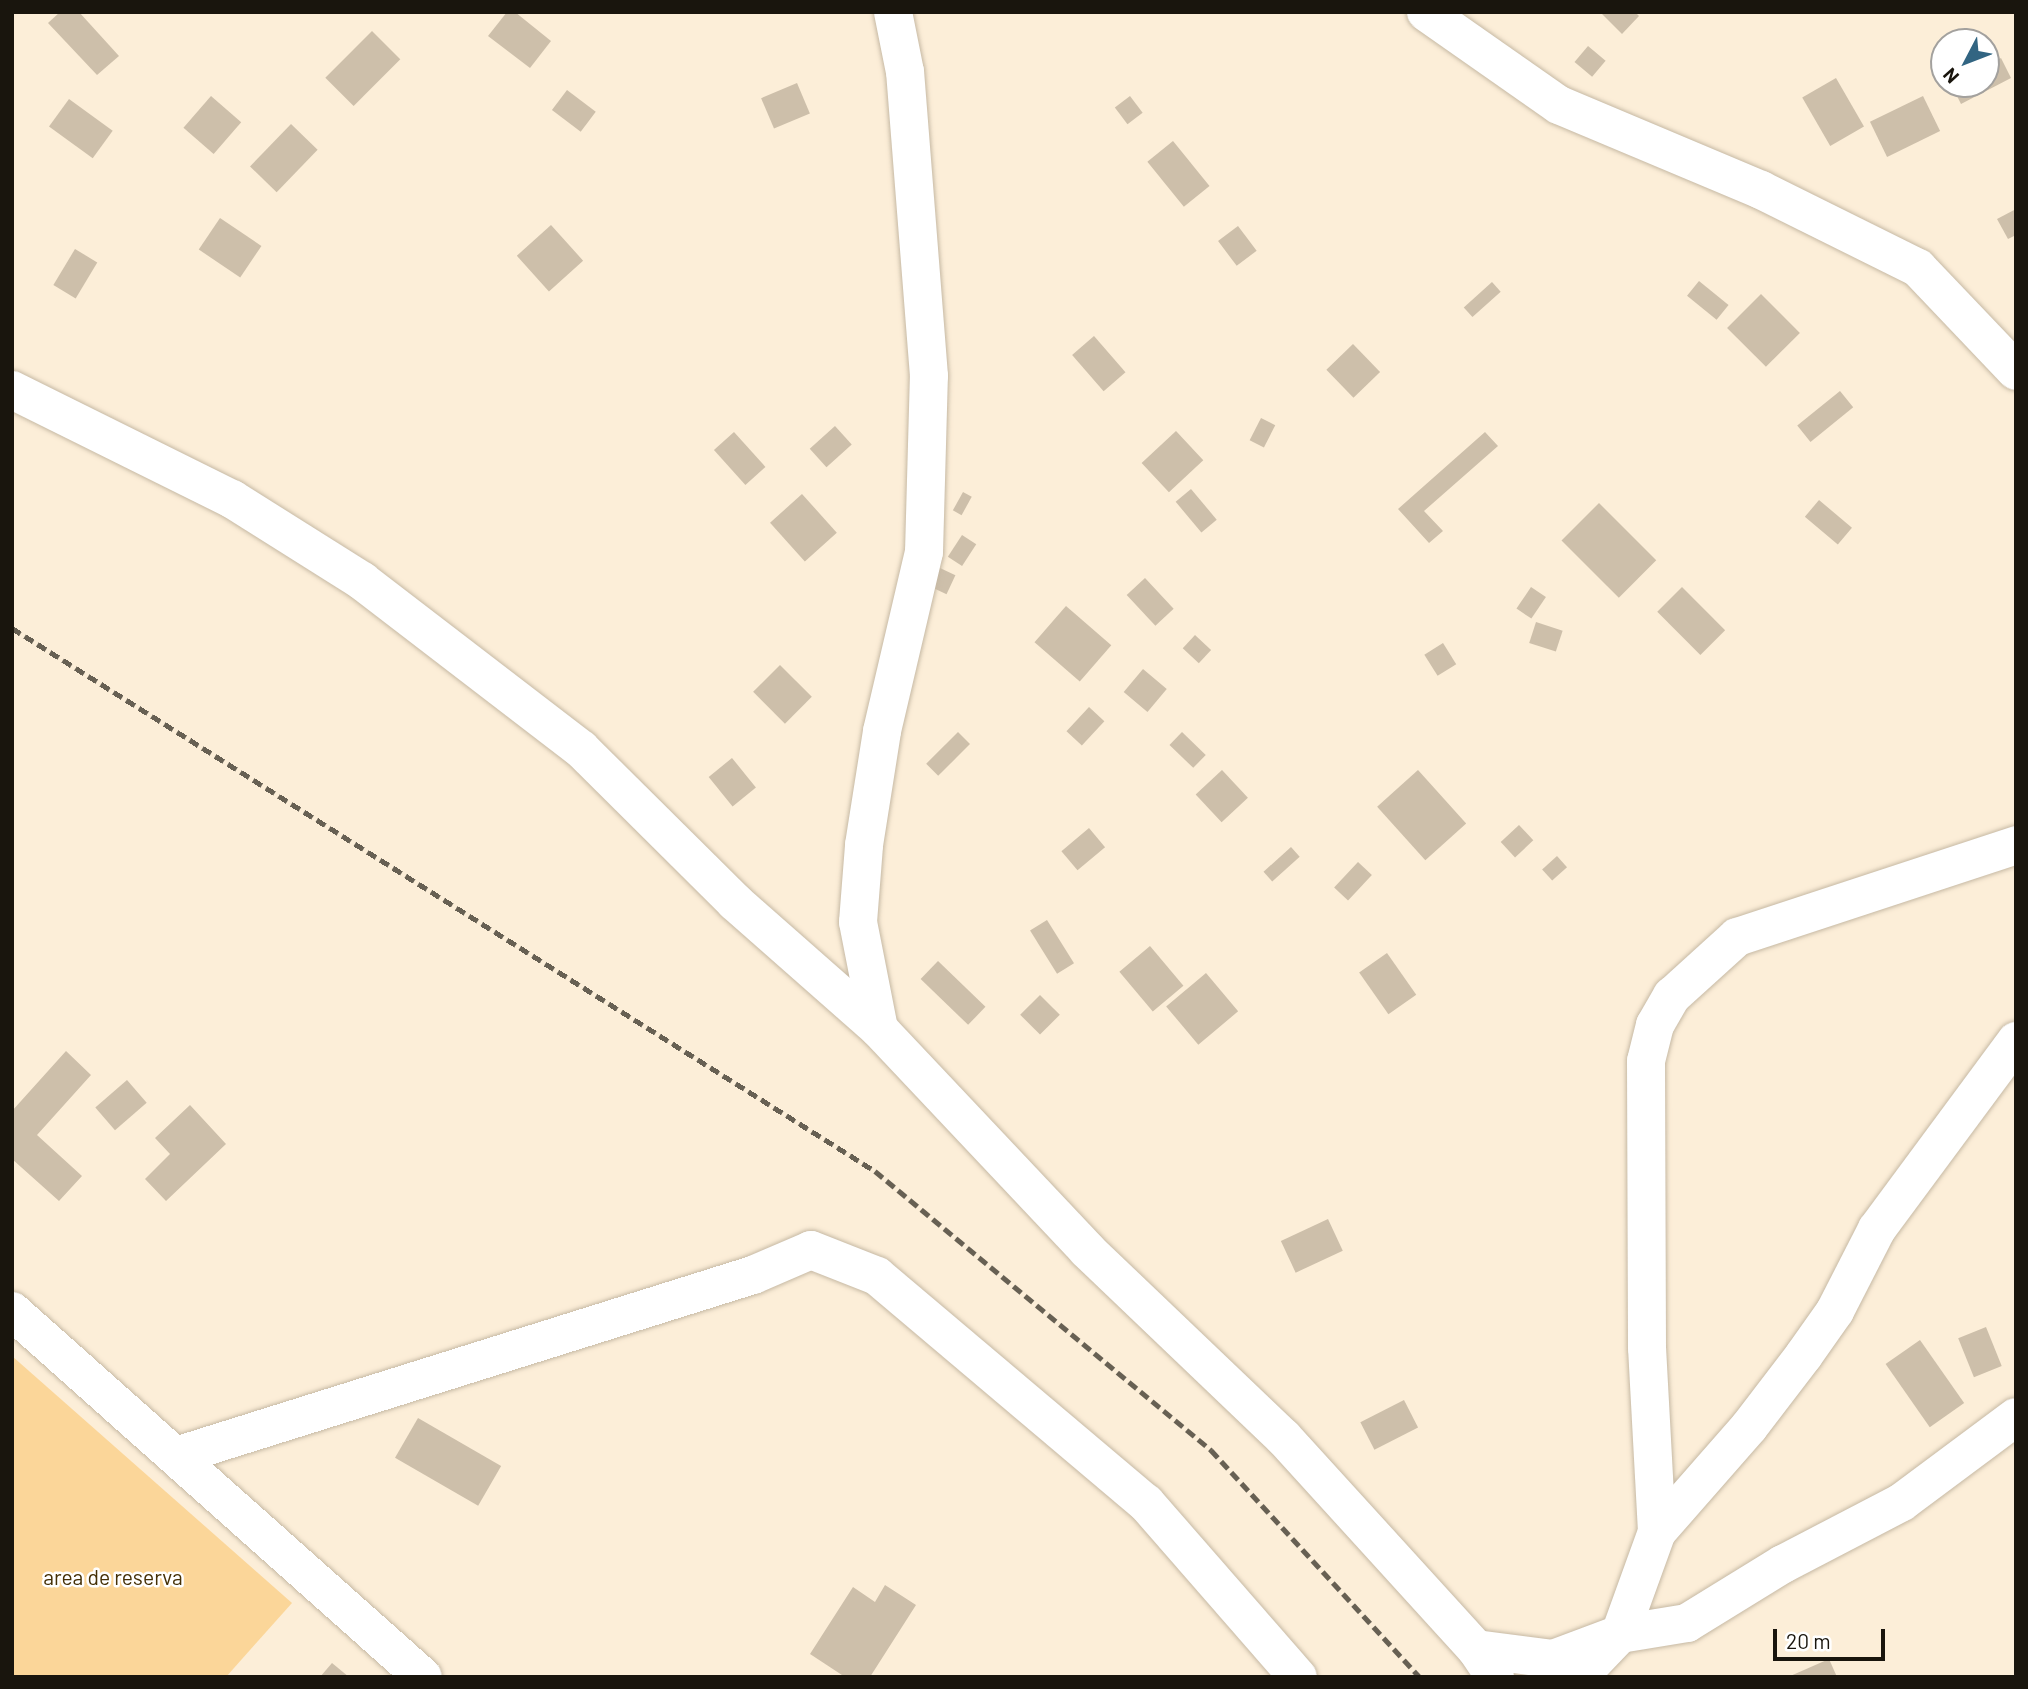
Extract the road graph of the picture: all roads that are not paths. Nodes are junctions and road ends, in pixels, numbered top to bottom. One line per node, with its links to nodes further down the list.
1 (893, 12): 6 (street)
2 (1426, 12): 3 (street)
3 (2016, 371)
4 (12, 390): 6 (street)
5 (2016, 845): 11 (street)
6 (879, 1029): 13 (street)
7 (2016, 1041): 11 (street)
8 (12, 1311): 10 (street)
9 (2016, 1417): 12 (street)
10 (176, 1456): 14 (street); 15 (street)
11 (1657, 1532): 12 (street)
12 (1620, 1634): 13 (street); 16 (street)
13 (1486, 1663)
14 (423, 1677)
15 (1298, 1677)
16 (1580, 1677)

